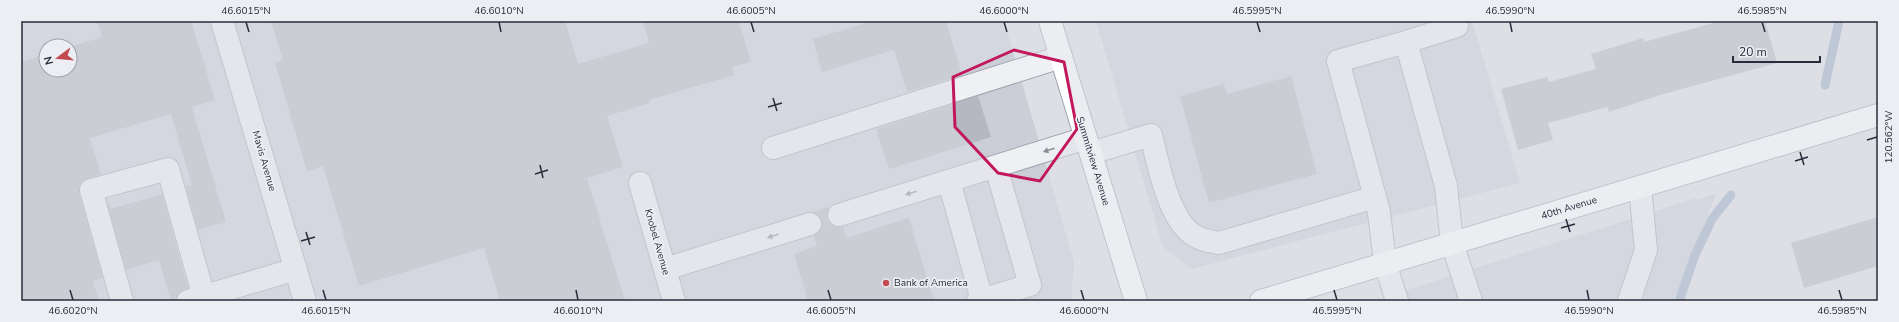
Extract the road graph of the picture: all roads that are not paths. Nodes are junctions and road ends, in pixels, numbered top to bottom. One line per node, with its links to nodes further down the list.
1 (222, 21): 18 (street, Mavis Avenue)
2 (1050, 21): 5 (main road, Summitview Avenue)
3 (1457, 26): 4 (street)
4 (1406, 42): 13 (street); 16 (street)
5 (1061, 57): 7 (main road, Summitview Avenue); 8 (street)
6 (1878, 115): 12 (main road, 40th Avenue)
7 (1088, 146): 9 (street, one-way to 9); 13 (street); 25 (main road, Summitview Avenue)
8 (773, 148)
9 (996, 166): 10 (street); 21 (street)
10 (949, 181): 14 (street, one-way to 14); 21 (street)
11 (640, 183): 19 (street, Knobel Avenue)
12 (1640, 186): 16 (main road, 40th Avenue); 29 (street)
13 (1375, 197): 17 (street)
14 (839, 215)
15 (810, 224): 19 (street, one-way to 19)
16 (1452, 243): 17 (main road, 40th Avenue); 28 (street)
17 (1385, 264): 26 (main road, 40th Avenue); 27 (street)
18 (296, 269): 20 (street); 23 (street, Mavis Avenue)
19 (665, 269): 24 (street, Knobel Avenue)
20 (196, 299): 22 (street)
21 (980, 300)
22 (122, 301)
23 (305, 301)
24 (674, 301)
25 (1136, 301)
26 (1261, 301)
27 (1397, 301)
28 (1470, 301)
29 (1629, 301)

